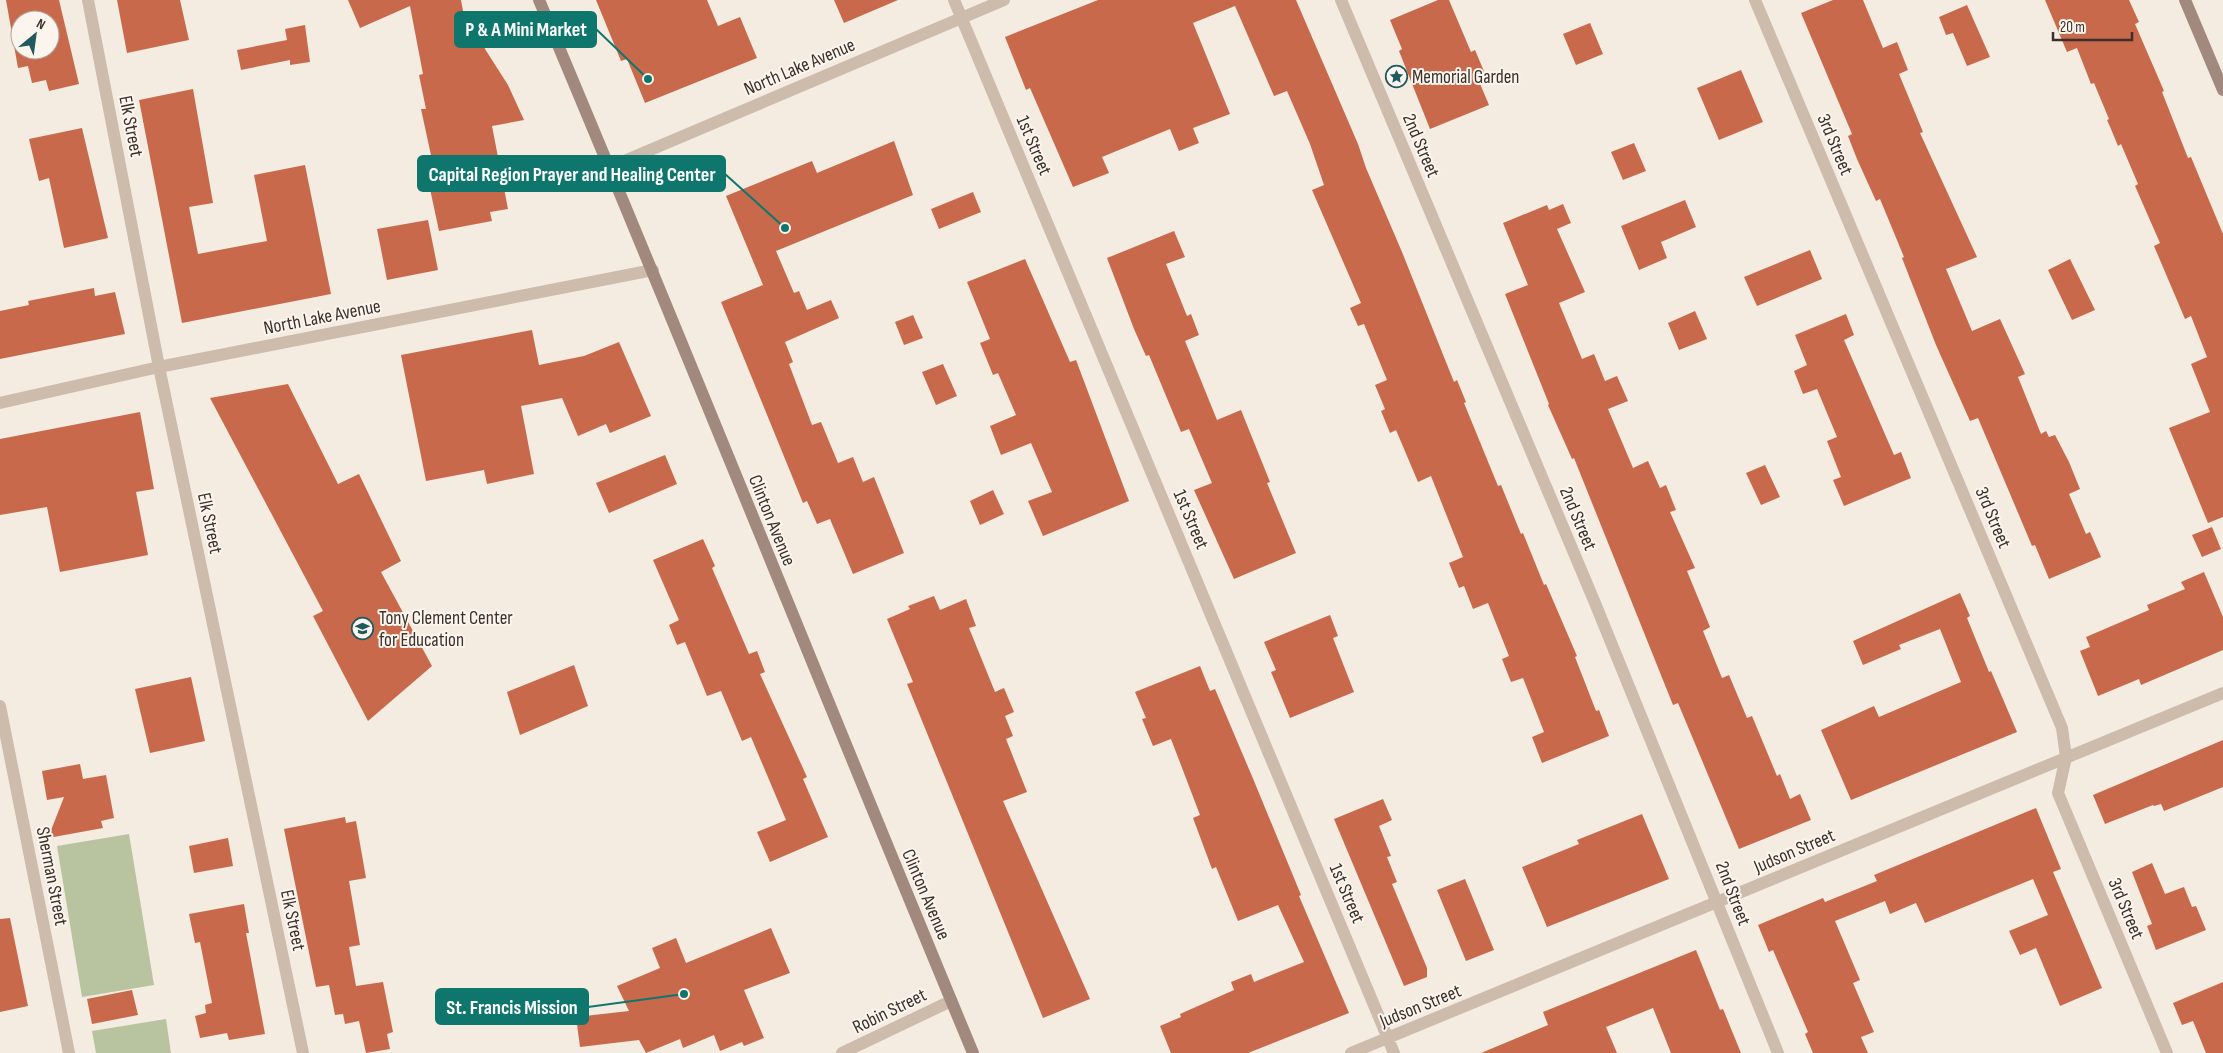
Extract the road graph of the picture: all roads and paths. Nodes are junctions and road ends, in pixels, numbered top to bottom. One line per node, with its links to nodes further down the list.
1 (88, 0): 12 (street, Elk Street)
2 (539, 0): 10 (street, Clinton Avenue)
3 (954, 0): 8 (street, 1st Street)
4 (1004, 0): 8 (street, North Lake Avenue)
5 (1341, 0): 17 (street, 2nd Street)
6 (1755, 0): 16 (street, 3rd Street)
7 (2185, 0): 9 (street)
8 (960, 17): 10 (street, North Lake Avenue); 19 (street, 1st Street)
9 (2223, 90)
10 (610, 167): 11 (street, Clinton Avenue)
11 (653, 270): 12 (street, North Lake Avenue); 18 (street, Clinton Avenue)
12 (159, 367): 13 (street, North Lake Avenue); 21 (street, Elk Street)
13 (0, 403)
14 (2223, 693): 16 (street, Judson Street)
15 (0, 706): 20 (street, Sherman Street)
16 (2066, 757): 17 (street, Judson Street); 27 (street, 3rd Street)
17 (1718, 902): 19 (street, Judson Street); 26 (street, 2nd Street)
18 (951, 1001): 22 (street, Robin Street); 23 (street, Clinton Avenue)
19 (1388, 1039): 24 (street, Judson Street); 25 (street, 1st Street)
20 (68, 1053)
21 (303, 1053)
22 (842, 1053)
23 (973, 1053)
24 (1351, 1053)
25 (1394, 1053)
26 (1778, 1053)
27 (2167, 1053)

